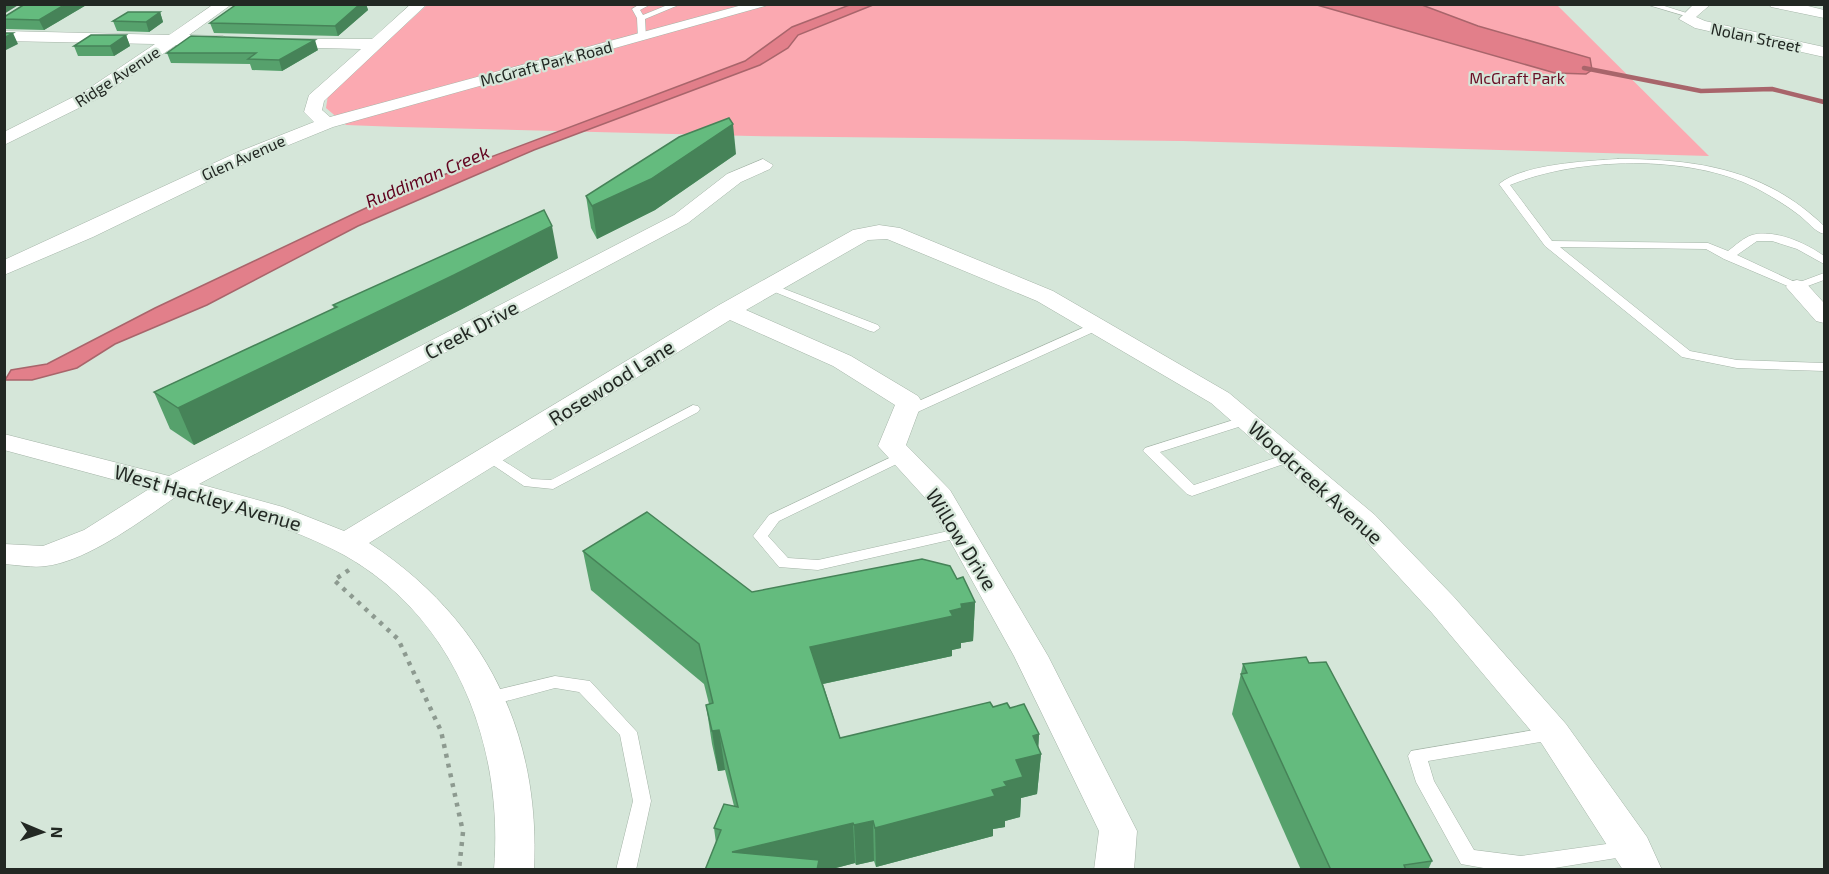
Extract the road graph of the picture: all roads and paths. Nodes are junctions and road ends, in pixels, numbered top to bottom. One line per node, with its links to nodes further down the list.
1 (225, 4): 14 (street, Ridge Avenue)
2 (420, 4): 17 (street)
3 (648, 4): 11 (lane)
4 (678, 4): 11 (lane)
5 (765, 4): 13 (street, McGraft Park Road)
6 (1648, 4): 10 (lane)
7 (1704, 4): 10 (street)
8 (1776, 4): 9 (street)
9 (1824, 14)
10 (1688, 17): 18 (street, Nolan Street)
11 (641, 18): 13 (lane)
12 (4, 36): 14 (street)
13 (642, 38): 19 (street, McGraft Park Road)
14 (173, 39): 15 (street); 20 (street, Ridge Avenue)
15 (236, 41)
16 (259, 42): 17 (street)
17 (374, 44): 19 (street)
18 (1824, 52)
19 (327, 123): 27 (street, Glen Avenue)
20 (4, 140)
21 (763, 165): 43 (street, Creek Drive)
22 (879, 231): 29 (street, Rosewood Lane); 33 (street, Woodcreek Avenue)
23 (1824, 231): 24 (lane)
24 (1549, 244): 25 (lane); 35 (lane)
25 (1728, 257): 26 (lane); 30 (lane)
26 (1824, 261)
27 (4, 268)
28 (1824, 276): 30 (lane)
29 (769, 286): 31 (street, Rosewood Lane); 34 (lane)
30 (1797, 287): 32 (street)
31 (727, 310): 37 (street); 41 (street, Rosewood Lane)
32 (1824, 316)
33 (1096, 326): 37 (lane); 38 (street, Woodcreek Avenue)
34 (874, 328)
35 (1824, 367)
36 (693, 409): 41 (lane)
37 (906, 412): 40 (street)
38 (1246, 420): 42 (street, Woodcreek Avenue); 42 (lane)
39 (4, 442): 43 (street, West Hackley Avenue)
40 (902, 456): 44 (street, Willow Drive); 44 (lane)
41 (488, 457): 45 (street, Rosewood Lane)
42 (1290, 457): 48 (street, Woodcreek Avenue)
43 (173, 486): 45 (street, West Hackley Avenue); 46 (street, Creek Drive)
44 (962, 533): 53 (street, Willow Drive)
45 (358, 550): 47 (street, West Hackley Avenue); 50 (path)
46 (4, 554)
47 (488, 699): 51 (street, West Hackley Avenue); 52 (lane)
48 (1554, 734): 49 (street, Woodcreek Avenue); 49 (lane)
49 (1638, 859)
50 (459, 870)
51 (514, 870)
52 (626, 870)
53 (1114, 870)

